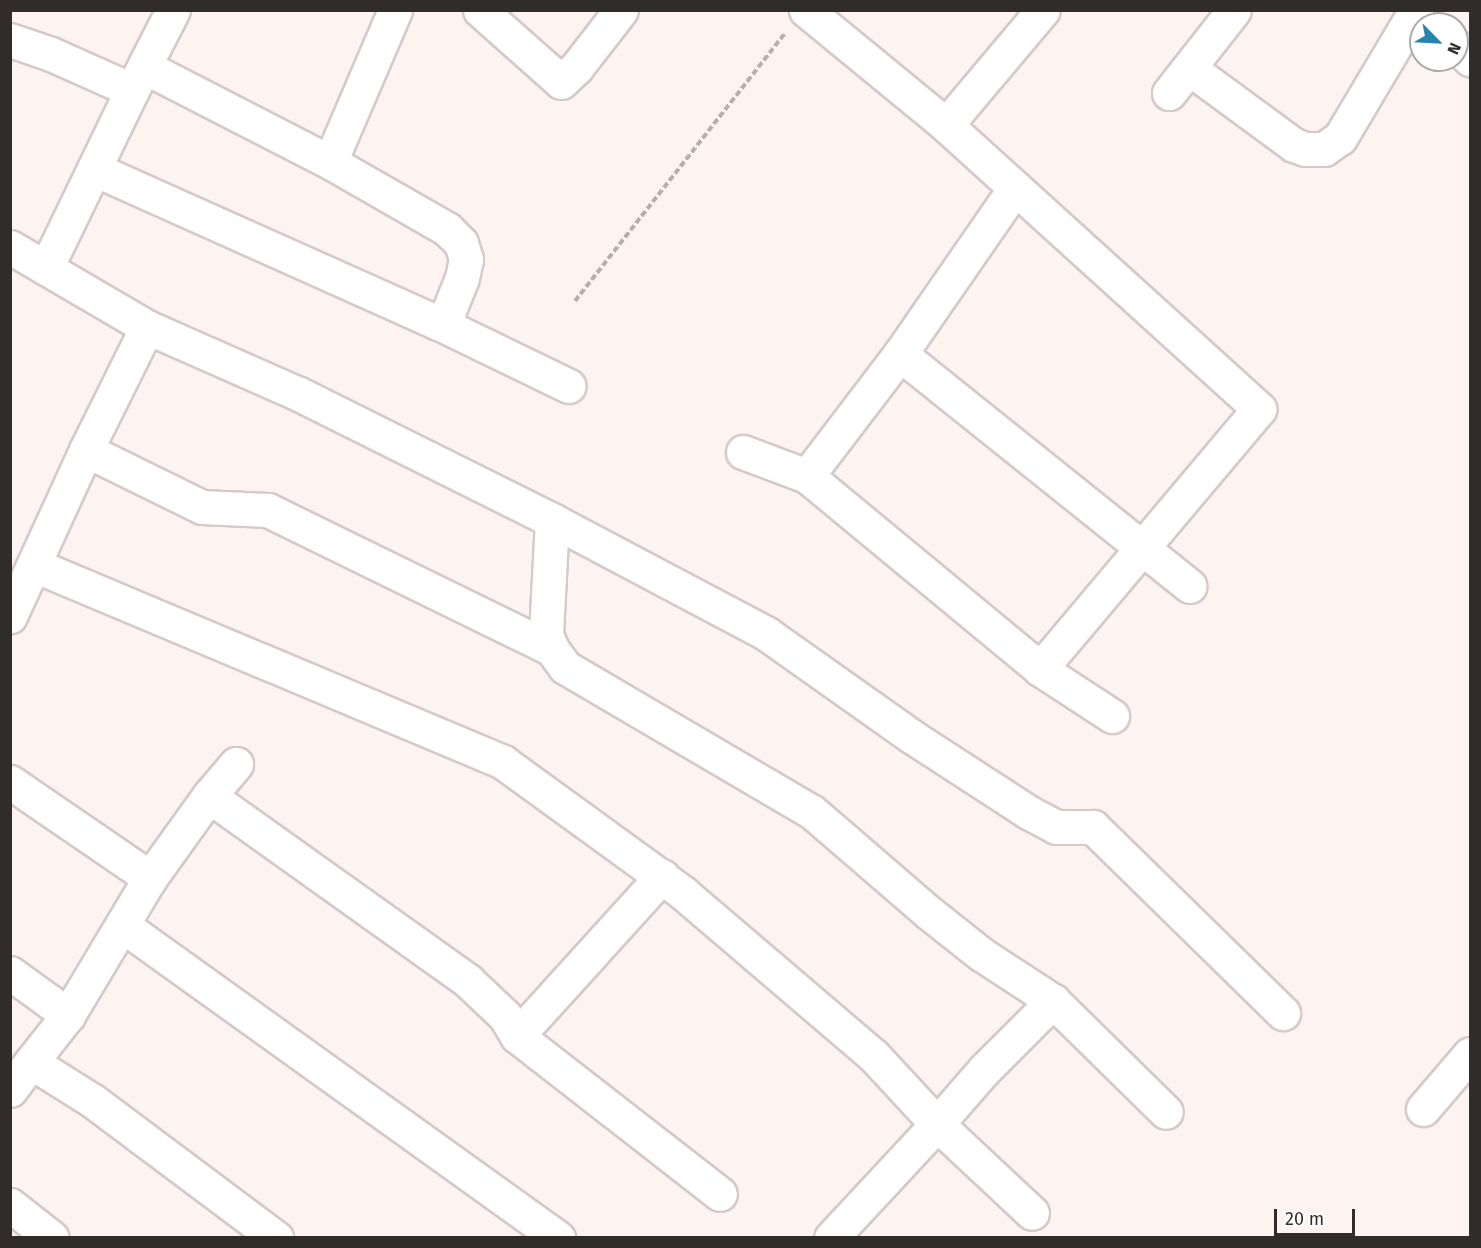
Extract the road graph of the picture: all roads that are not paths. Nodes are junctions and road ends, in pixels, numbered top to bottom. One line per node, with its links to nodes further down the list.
1 (173, 10): 10 (street)
2 (395, 10): 12 (street)
3 (480, 10): 4 (street)
4 (621, 10)
5 (1234, 10): 6 (street)
6 (1417, 10)
7 (1037, 13): 11 (street)
8 (797, 20): 11 (street)
9 (10, 40): 10 (street)
10 (138, 79): 12 (street); 13 (street)
11 (945, 125): 14 (street)
12 (330, 162): 17 (street)
13 (94, 169): 16 (street); 17 (street)
14 (1015, 188): 19 (street); 25 (street)
15 (10, 247): 16 (street)
16 (46, 268): 18 (street)
17 (440, 323): 20 (street)
18 (147, 327): 21 (street); 24 (street)
19 (900, 354): 23 (street); 25 (street)
20 (568, 386)
21 (86, 450): 26 (street); 29 (street)
22 (743, 452): 23 (street)
23 (807, 476): 30 (street)
24 (552, 520): 29 (street); 40 (street)
25 (1142, 549): 27 (street); 30 (street)
26 (34, 565): 28 (street); 35 (street)
27 (1190, 586)
28 (10, 616)
29 (552, 650): 39 (street)
30 (1040, 669): 31 (street)
31 (1112, 716)
32 (236, 764): 34 (street)
33 (10, 782): 36 (street)
34 (209, 796): 36 (street); 42 (street)
35 (662, 876): 42 (street); 48 (street)
36 (150, 878): 37 (street)
37 (122, 925): 41 (street); 54 (street)
38 (10, 972): 41 (street)
39 (1053, 1001): 47 (street); 48 (street)
40 (1283, 1013)
41 (68, 1015): 44 (street)
42 (517, 1036): 49 (street)
43 (1470, 1054): 46 (street)
44 (32, 1062): 45 (street); 53 (street)
45 (10, 1090)
46 (1423, 1109)
47 (1166, 1112)
48 (937, 1124): 51 (street); 55 (street)
49 (720, 1194)
50 (10, 1205): 52 (street)
51 (1032, 1213)
52 (52, 1238)
53 (276, 1238)
54 (558, 1238)
55 (831, 1238)

